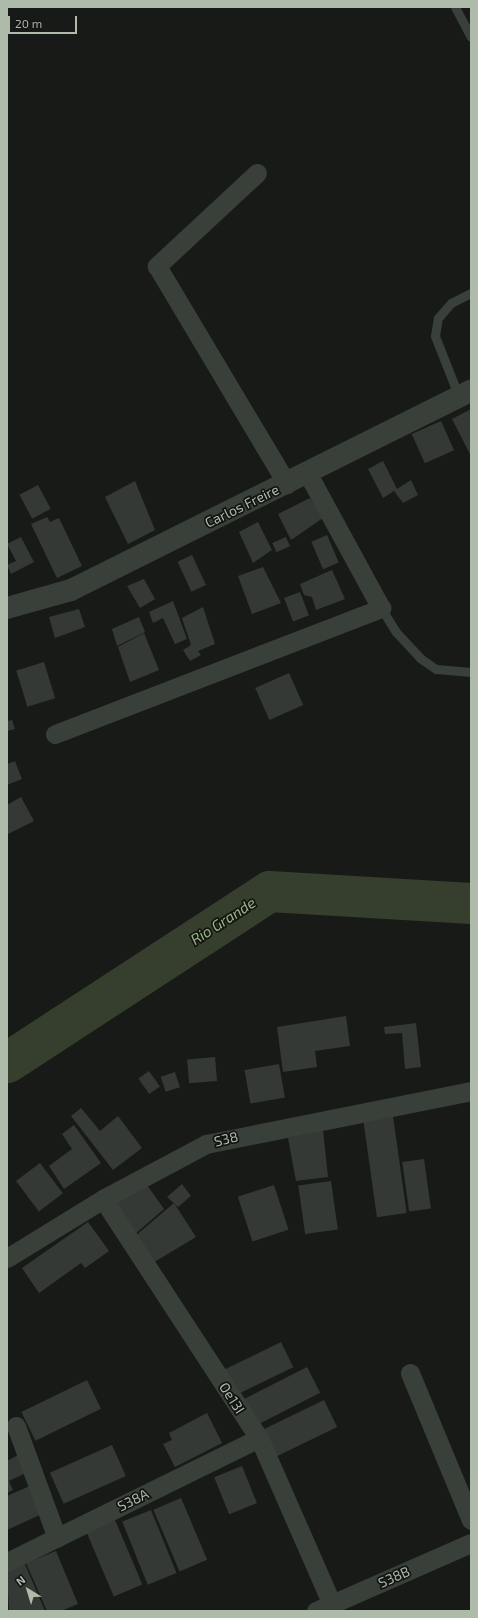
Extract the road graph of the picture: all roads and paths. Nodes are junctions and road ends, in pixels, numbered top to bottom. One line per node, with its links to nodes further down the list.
1 (455, 7): 2 (lane)
2 (471, 37)
3 (257, 173): 7 (street)
4 (471, 293): 5 (lane)
5 (465, 394): 6 (street, Carlos Freire)
6 (308, 474): 7 (street, Carlos Freire); 9 (street)
7 (287, 484): 8 (street, Carlos Freire)
8 (7, 608)
9 (381, 608): 10 (lane); 11 (street)
10 (471, 672)
11 (55, 734)
12 (471, 1091): 13 (street, S38)
13 (103, 1199): 14 (street, S38); 17 (street, Oe13I)
14 (7, 1258)
15 (410, 1373): 18 (street)
16 (16, 1426): 19 (street)
17 (259, 1438): 19 (street, S38A); 22 (street, Oe13I)
18 (471, 1520)
19 (58, 1538): 21 (street, S38A)
20 (471, 1543): 22 (street, S38B)
21 (7, 1562)
22 (328, 1609)

